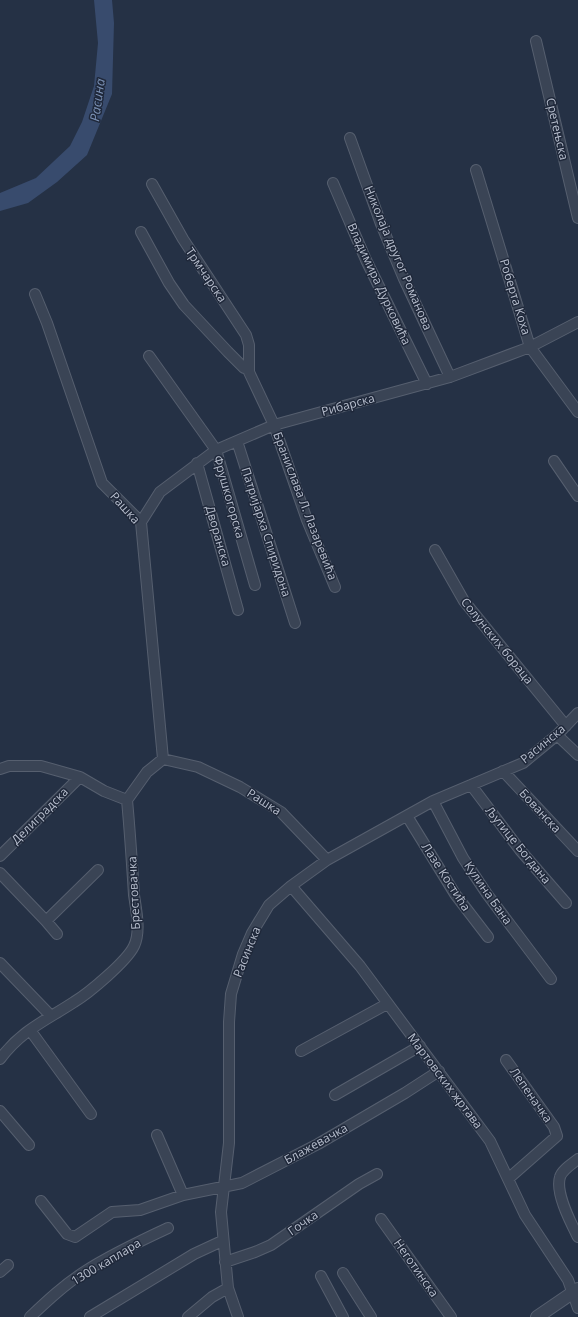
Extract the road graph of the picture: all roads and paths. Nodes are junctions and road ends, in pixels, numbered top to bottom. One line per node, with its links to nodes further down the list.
1 (536, 41): 6 (street, Сретењска)
2 (350, 138): 13 (street, Николаја другог Романова)
3 (476, 170): 10 (street, Роберта Коха)
4 (333, 183): 14 (street, Владимира Дурковића)
5 (152, 184): 12 (street, Трмчарска)
6 (578, 218)
7 (141, 232): 12 (street, Трмчарска)
8 (34, 294): 22 (street, Рашка)
9 (578, 322): 10 (street, Рибарска)
10 (530, 347): 13 (street, Рибарска); 15 (street, Роберта Коха)
11 (149, 356): 18 (street, Фрушкогорска)
12 (248, 368): 16 (street, Трмчарска)
13 (450, 377): 14 (street, Рибарска)
14 (427, 384): 16 (street, Рибарска)
15 (578, 412)
16 (274, 425): 17 (street, Рибарска); 25 (street, Бранислава Л. Лазаревића)
17 (237, 441): 18 (street, Рибарска); 27 (street, Патријарха Спиридона)
18 (216, 450): 20 (street, Рибарска); 24 (street, Фрушкогорска)
19 (554, 461): 21 (street)
20 (197, 463): 22 (street, Рибарска); 26 (street, Дворанска)
21 (578, 496)
22 (141, 522): 32 (street, Рашка)
23 (435, 550): 29 (street, Солунских бораца)
24 (255, 585)
25 (335, 587)
26 (238, 610)
27 (295, 623)
28 (578, 713): 29 (street, Расинска)
29 (566, 726): 30 (street, Расинска)
30 (557, 735): 31 (street); 34 (street, Расинска)
31 (578, 755)
32 (163, 759): 37 (street); 42 (street, Рашка)
33 (0, 769): 35 (street)
34 (503, 771): 36 (street, Расинска); 40 (street, Бованска)
35 (80, 777): 37 (street); 41 (street, Делиградска)
36 (471, 785): 38 (street, Расинска); 46 (street, Љутице Богдана)
37 (127, 800): 53 (street, Брестовачка)
38 (433, 802): 39 (street, Расинска); 51 (street, Кулина Бана)
39 (407, 816): 42 (street, Расинска); 49 (street, Лазе Костића)
40 (578, 851)
41 (0, 856)
42 (327, 860): 45 (street, Расинска)
43 (98, 870): 47 (street)
44 (0, 873): 47 (street)
45 (291, 886): 52 (street, Мартовских жртава); 68 (street, Расинска)
46 (566, 903)
47 (46, 921): 48 (street)
48 (57, 934)
49 (488, 937)
50 (0, 963): 53 (street)
51 (551, 979)
52 (388, 1004): 55 (street, Мартовских жртава); 56 (street)
53 (50, 1015): 54 (street, Брестовачка)
54 (30, 1030): 57 (street, Брестовачка); 62 (street)
55 (420, 1046): 59 (street, Мартовских жртава); 60 (street)
56 (301, 1051)
57 (0, 1059)
58 (506, 1060): 67 (street, Лепеначка)
59 (439, 1071): 67 (street, Мартовских жртава); 68 (street, Блажевачка)
60 (335, 1095)
61 (0, 1111): 64 (street)
62 (90, 1114)
63 (157, 1135): 69 (street)
64 (29, 1145)
65 (578, 1159): 73 (street)
66 (377, 1174): 75 (street, Гочка)
67 (508, 1179): 79 (street, Мартовских жртава)
68 (223, 1187): 69 (street, Блажевачка); 74 (street, Расинска)
69 (183, 1195): 70 (street, Блажевачка)
70 (40, 1201)
71 (382, 1219): 87 (street, Неготинска)
72 (168, 1228): 81 (street, 1300 каплара)
73 (578, 1237)
74 (222, 1242): 75 (street, Расинска); 82 (street)
75 (225, 1262): 78 (street, Расинска)
76 (343, 1273): 86 (street)
77 (321, 1276): 85 (street)
78 (228, 1288): 83 (street); 84 (street, Расинска)
79 (575, 1291): 80 (street, Мартовских жртава); 88 (street)
80 (578, 1308)
81 (30, 1317)
82 (90, 1317)
83 (188, 1317)
84 (238, 1317)
85 (343, 1317)
86 (371, 1317)
87 (451, 1317)
88 (537, 1317)

